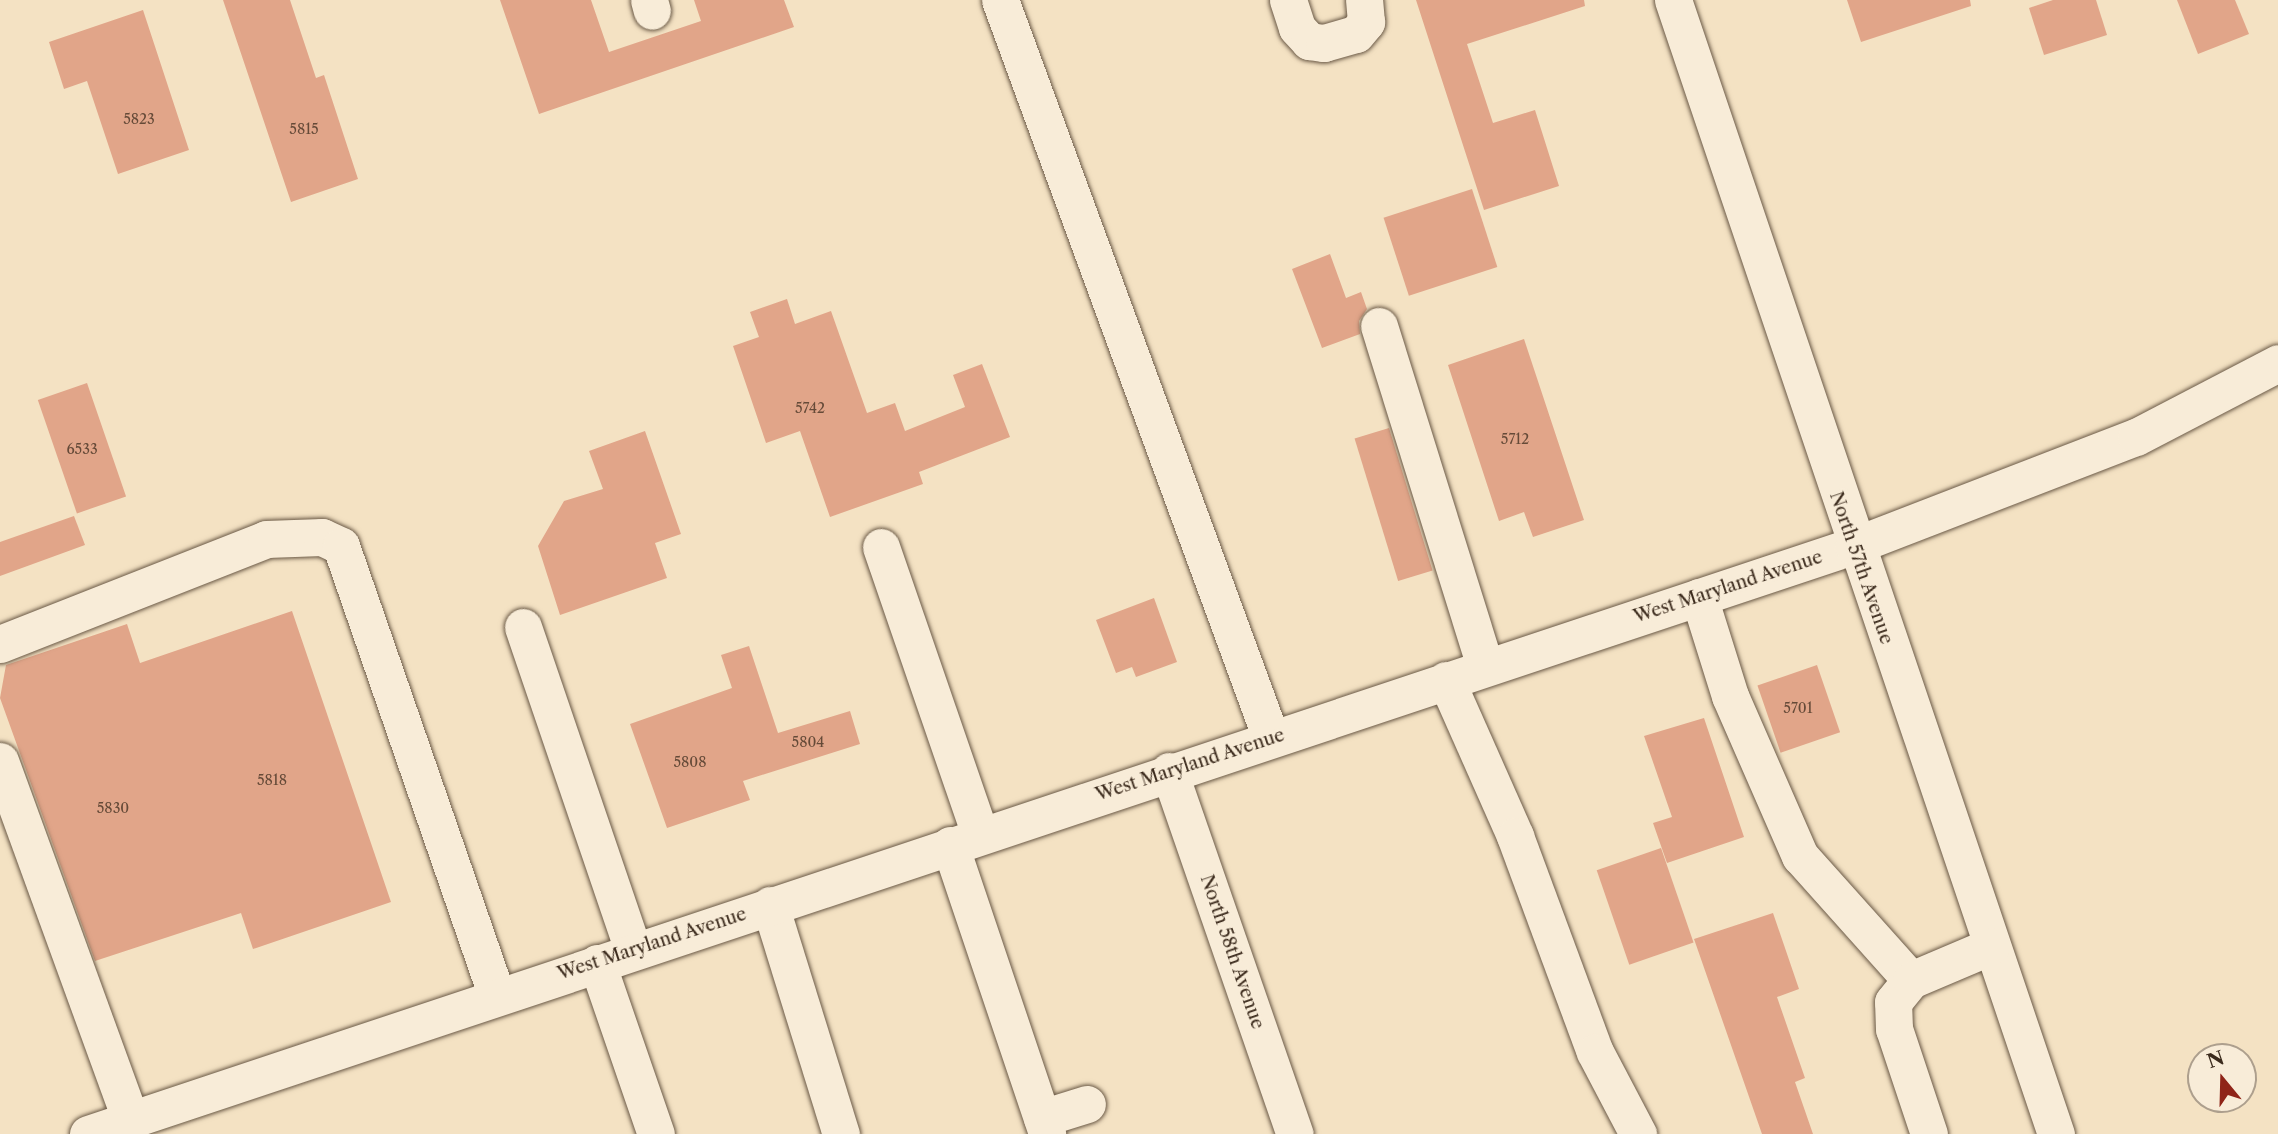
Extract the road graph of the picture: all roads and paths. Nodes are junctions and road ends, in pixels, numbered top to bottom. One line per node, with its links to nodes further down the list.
1 (1000, 0): 14 (street)
2 (1288, 0): 3 (street)
3 (1364, 0)
4 (1673, 0): 7 (street, North 57th Avenue)
5 (1379, 326): 12 (street)
6 (2278, 363): 7 (street, West Maryland Avenue)
7 (1853, 546): 9 (street, West Maryland Avenue); 19 (street, North 57th Avenue)
8 (881, 547): 17 (street)
9 (1699, 597): 12 (street, West Maryland Avenue); 22 (street)
10 (523, 627): 20 (street)
11 (0, 644): 23 (street)
12 (1485, 667): 13 (street, West Maryland Avenue)
13 (1446, 680): 14 (street, West Maryland Avenue); 31 (street)
14 (1271, 737): 16 (street, West Maryland Avenue)
15 (0, 761): 25 (street)
16 (1169, 771): 17 (street, West Maryland Avenue); 30 (street, North 58th Avenue)
17 (965, 840): 18 (street, West Maryland Avenue); 26 (street)
18 (770, 905): 20 (street, West Maryland Avenue); 29 (street)
19 (1991, 946): 22 (street); 33 (street, North 57th Avenue)
20 (633, 950): 21 (street, West Maryland Avenue)
21 (597, 963): 23 (street, West Maryland Avenue); 28 (street)
22 (1911, 980): 32 (street)
23 (497, 996): 25 (street, West Maryland Avenue)
24 (1087, 1104): 26 (street)
25 (131, 1120): 27 (street, West Maryland Avenue)
26 (1044, 1126)
27 (88, 1134)
28 (656, 1134)
29 (841, 1134)
30 (1295, 1134)
31 (1638, 1134)
32 (1929, 1134)
33 (2056, 1134)

